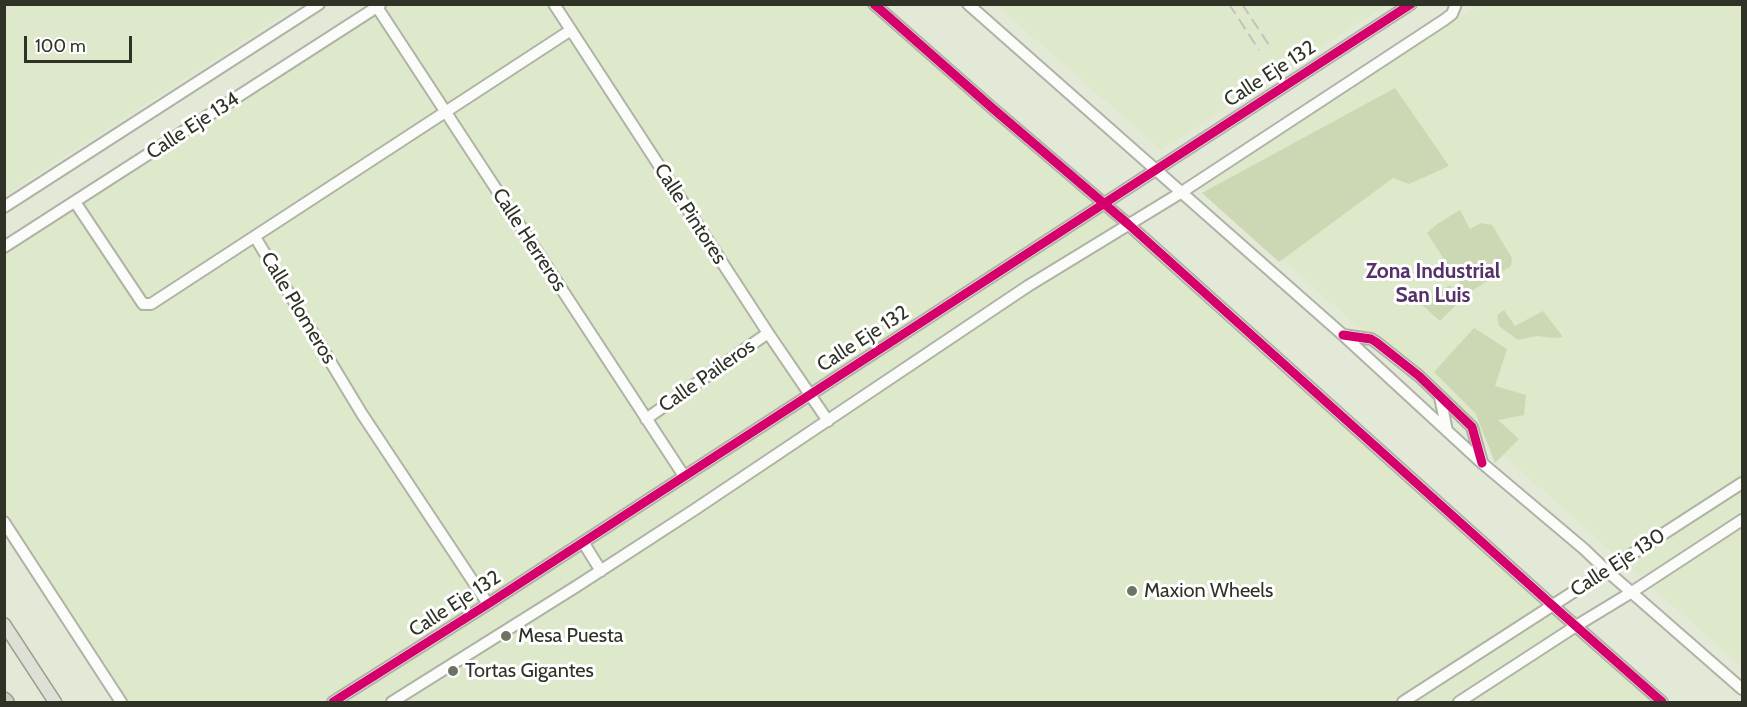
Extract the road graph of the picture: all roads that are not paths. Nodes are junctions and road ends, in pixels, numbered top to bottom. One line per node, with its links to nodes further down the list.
1 (319, 4): 15 (street, Calle Eje 134)
2 (554, 4): 9 (street, Calle Pintores)
3 (874, 4): 14 (street)
4 (968, 4): 11 (street)
5 (1411, 4): 11 (street, Calle Eje 132)
6 (1466, 4): 8 (street)
7 (377, 5): 10 (street, Calle Herreros); 13 (street, Calle Eje 134)
8 (1454, 9): 12 (street)
9 (571, 30): 10 (street, Calle Plomeros); 19 (street, Calle Pintores)
10 (445, 111): 17 (street, Calle Plomeros); 23 (street, Calle Herreros)
11 (1155, 170): 12 (street); 14 (street, Calle Eje 132)
12 (1182, 192): 16 (street); 20 (street)
13 (75, 202): 17 (street); 18 (street, Calle Eje 134)
14 (1104, 204): 16 (street); 21 (street, Calle Eje 132)
15 (4, 207)
16 (1128, 224): 24 (street); 36 (street)
17 (255, 237): 35 (street, Calle Plomeros)
18 (4, 246)
19 (768, 333): 21 (street, Calle Pintores); 23 (street, Calle Paileros)
20 (1343, 335): 22 (street); 25 (street)
21 (810, 396): 24 (street, Calle Pintores); 27 (street, Calle Eje 132)
22 (1440, 397): 25 (street); 26 (street)
23 (646, 419): 27 (street, Calle Herreros)
24 (828, 421): 32 (street)
25 (1448, 431): 26 (street)
26 (1482, 462): 33 (street)
27 (684, 476): 31 (street, Calle Eje 132)
28 (1743, 483): 33 (street, Calle Eje 130)
29 (1743, 520): 34 (street, Calle Eje 130)
30 (4, 522): 41 (street)
31 (583, 542): 32 (street); 35 (street, Calle Eje 132)
32 (601, 571): 43 (street)
33 (1607, 571): 34 (street); 36 (street, Calle Eje 130)
34 (1632, 592): 38 (street, Calle Eje 130); 39 (street)
35 (488, 604): 42 (street, Calle Eje 132)
36 (1552, 606): 38 (street); 44 (street, Calle Eje 130)
37 (4, 624): 40 (main road)
38 (1576, 626): 45 (street, Calle Eje 130); 46 (street)
39 (1743, 689)
40 (55, 702)
41 (121, 702)
42 (333, 702)
43 (392, 702)
44 (1403, 702)
45 (1459, 702)
46 (1662, 702)

